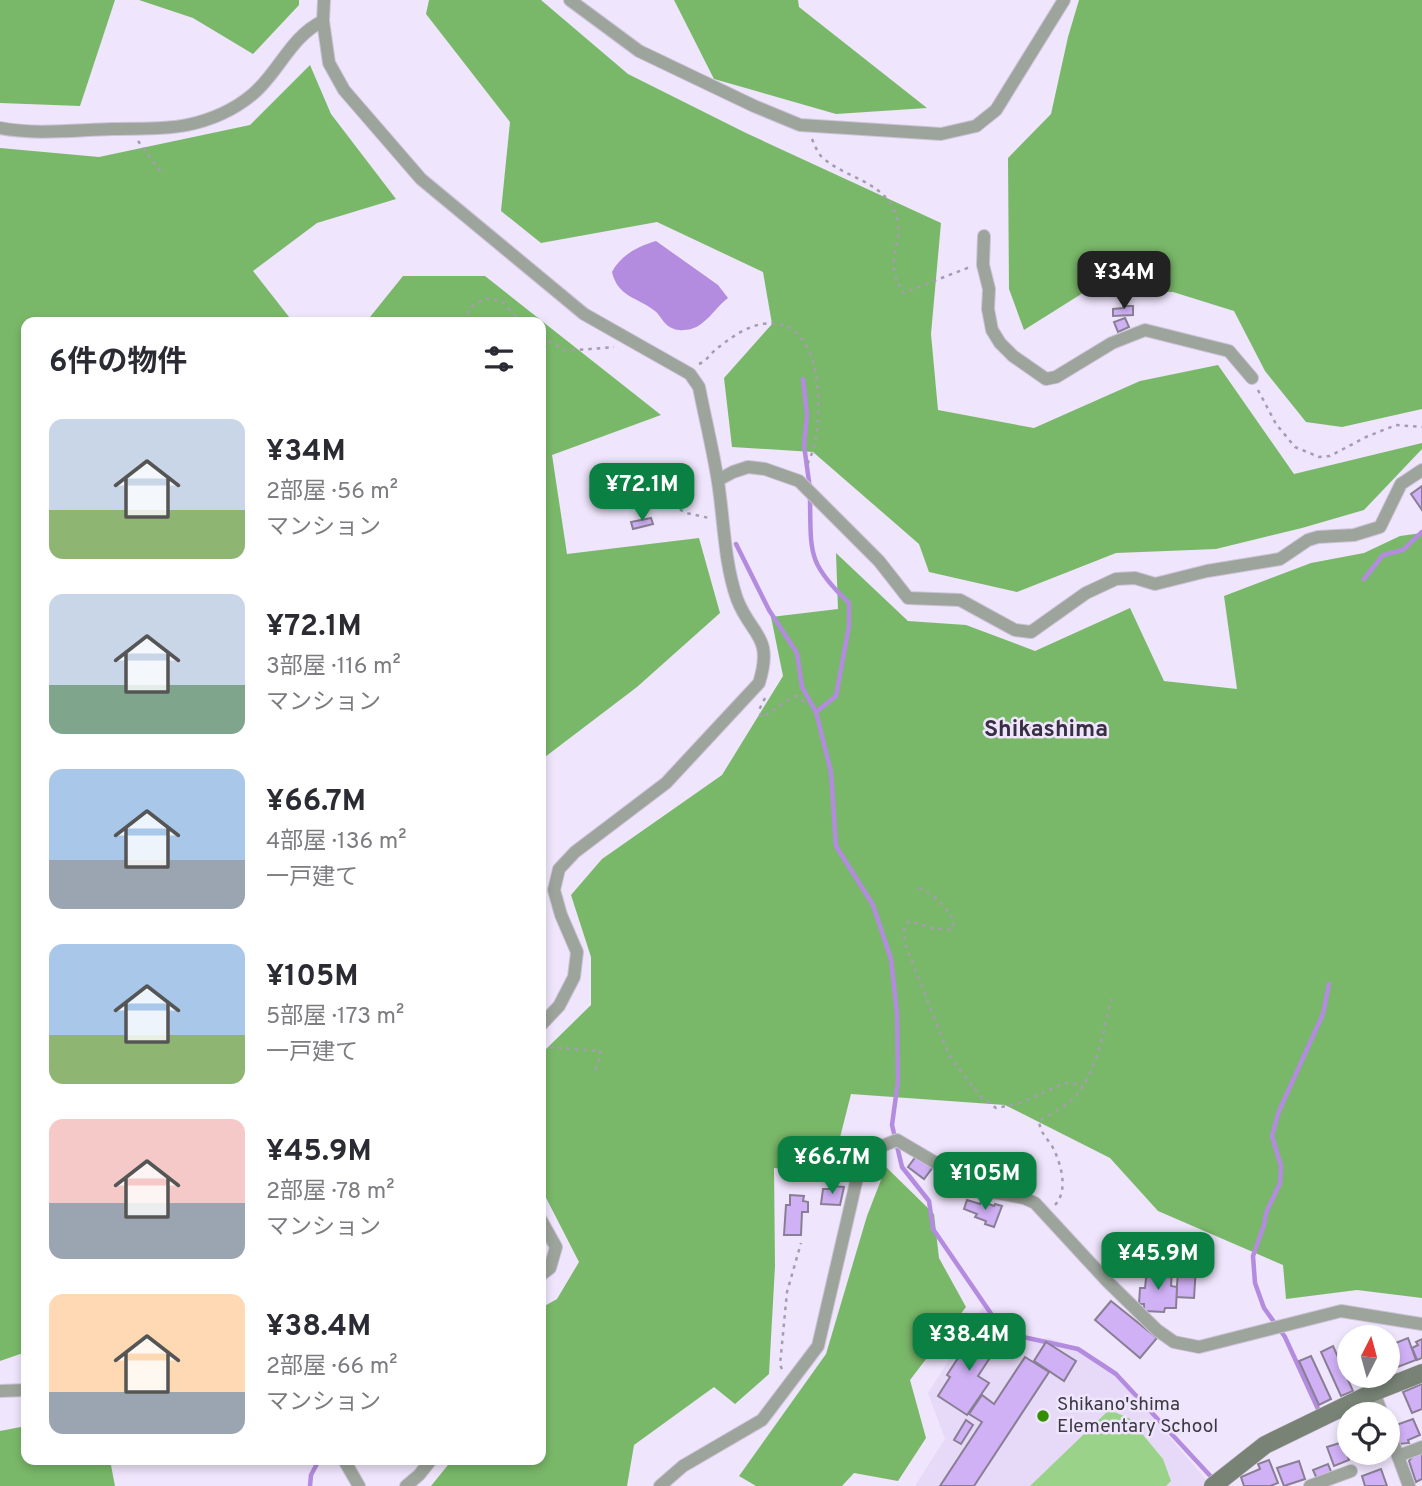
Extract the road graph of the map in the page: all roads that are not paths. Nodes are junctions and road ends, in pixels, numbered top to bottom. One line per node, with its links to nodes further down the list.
1 (324, 0): 4 (street)
2 (570, 0): 3 (street)
3 (1064, 0)
4 (323, 21): 5 (street); 9 (street)
5 (0, 128)
6 (984, 236): 7 (street)
7 (1252, 378)
8 (1422, 470): 9 (street)
9 (718, 480): 10 (street)
10 (546, 1020)
11 (546, 1229): 12 (street)
12 (546, 1271)
13 (1422, 1324): 28 (street)
14 (1422, 1373): 17 (main road)
15 (21, 1390): 16 (street)
16 (0, 1391)
17 (1374, 1392): 18 (street); 25 (main road)
18 (1378, 1402)
19 (1422, 1447): 20 (street)
20 (1400, 1455)
21 (1400, 1461): 30 (street)
22 (347, 1465): 26 (street)
23 (426, 1465): 27 (street)
24 (1351, 1471): 29 (street)
25 (1220, 1484)
26 (359, 1486)
27 (407, 1486)
28 (660, 1486)
29 (1310, 1486)
30 (1409, 1486)

